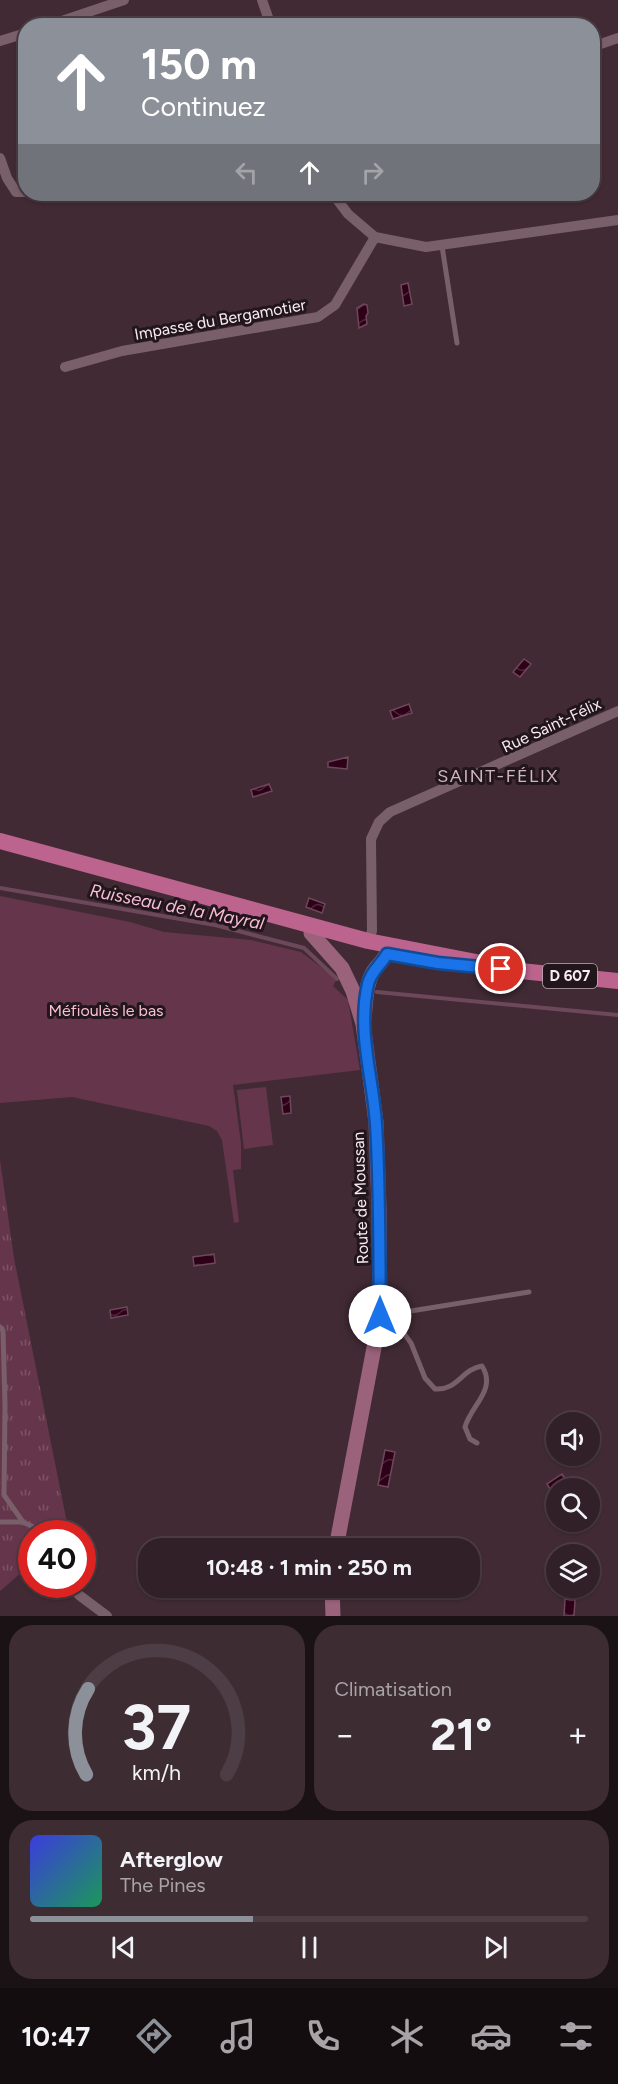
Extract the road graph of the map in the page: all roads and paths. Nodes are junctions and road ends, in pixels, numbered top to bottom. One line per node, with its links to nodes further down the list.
1 (124, 0): 3 (street)
2 (262, 0): 4 (street)
3 (71, 18)
4 (268, 18)
5 (18, 35): 7 (street)
6 (618, 38): 8 (street)
7 (0, 41)
8 (600, 44)
9 (0, 158): 10 (street)
10 (18, 192)
11 (338, 201): 13 (street)
12 (618, 220): 14 (street)
13 (375, 237): 14 (street); 16 (street, Impasse du Bergamotier)
14 (442, 246): 15 (lane)
15 (457, 343)
16 (65, 367)
17 (617, 715): 21 (street, Rue Saint-Félix)
18 (0, 842): 19 (main road, D 607)
19 (224, 902): 20 (main road, D 607); 21 (main road, D 607)
20 (311, 933): 22 (main road, D 607); 25 (street)
21 (368, 941): 23 (main road, D 607)
22 (387, 954): 23 (main road, D 607); 25 (street)
23 (522, 971): 24 (main road, D 607)
24 (618, 981)
25 (363, 1024): 27 (street, Route de Moussan)
26 (530, 1292): 27 (lane)
27 (380, 1316): 30 (lane); 35 (street, Route de Moussan)
28 (0, 1327): 29 (lane)
29 (2, 1405): 31 (lane)
30 (477, 1443)
31 (2, 1477): 32 (lane)
32 (22, 1520)
33 (0, 1522): 34 (lane)
34 (18, 1522)
35 (338, 1538)
36 (82, 1598): 38 (street)
37 (332, 1598): 39 (street)
38 (107, 1616)
39 (333, 1616)

